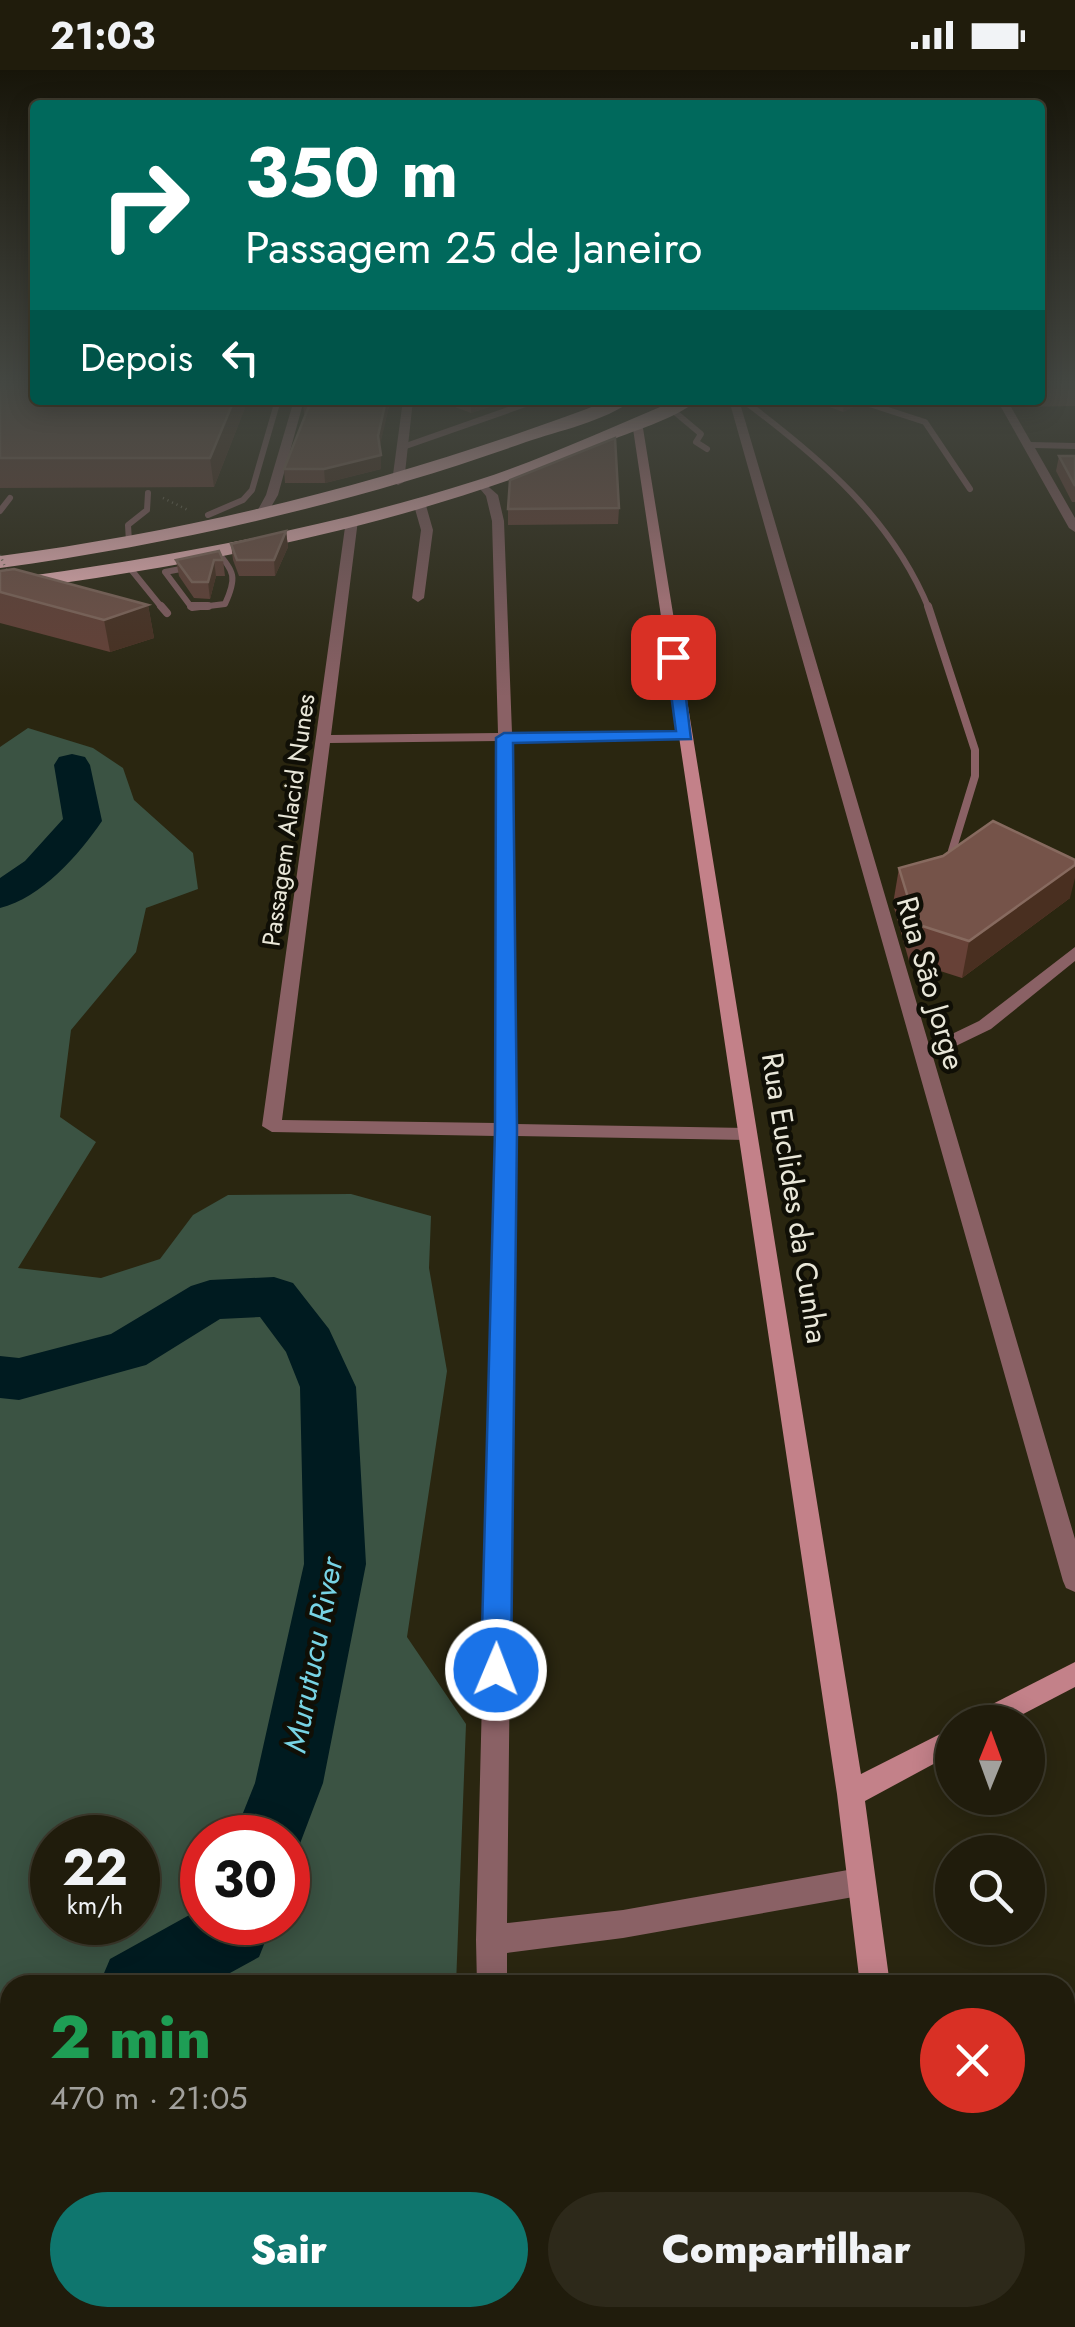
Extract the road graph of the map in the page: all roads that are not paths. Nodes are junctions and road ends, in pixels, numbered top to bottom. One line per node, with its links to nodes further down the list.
1 (251, 486): 16 (lane)
2 (274, 486): 17 (street)
3 (381, 486): 17 (highway)
4 (474, 486): 14 (highway)
5 (484, 486): 28 (street)
6 (647, 486): 27 (street, Rua Euclides da Cunha)
7 (759, 486): 32 (street, Rua São Jorge)
8 (842, 486): 30 (lane)
9 (968, 486): 11 (lane)
10 (1051, 486): 19 (street)
11 (970, 489)
12 (151, 490): 20 (lane)
13 (10, 498): 15 (lane)
14 (420, 502): 18 (highway); 25 (street)
15 (0, 512)
16 (208, 515)
17 (260, 517): 20 (highway)
18 (352, 520): 21 (highway); 29 (street, Passagem Alacid Nunes)
19 (1075, 528)
20 (129, 542): 22 (highway)
21 (220, 556): 21 (lane); 23 (highway)
22 (0, 558)
23 (130, 568): 24 (highway); 26 (lane)
24 (7, 586)
25 (418, 598)
26 (167, 614)
27 (685, 735): 28 (street); 34 (street, Rua Euclides da Cunha)
28 (504, 738): 29 (street); 33 (street)
29 (323, 739): 33 (street, Passagem Alacid Nunes)
30 (952, 851)
31 (1073, 962): 32 (street)
32 (923, 1055): 35 (street, Rua São Jorge)
33 (506, 1130): 34 (street); 41 (street)
34 (748, 1134): 39 (street, Rua Euclides da Cunha)
35 (1075, 1582)
36 (1075, 1674): 37 (street)
37 (1016, 1705)
38 (935, 1749): 39 (street)
39 (851, 1794): 40 (street, Rua Euclides da Cunha)
40 (859, 1882): 41 (street); 43 (street, Rua Euclides da Cunha)
41 (491, 1940): 42 (street)
42 (492, 1975)
43 (873, 1975)

